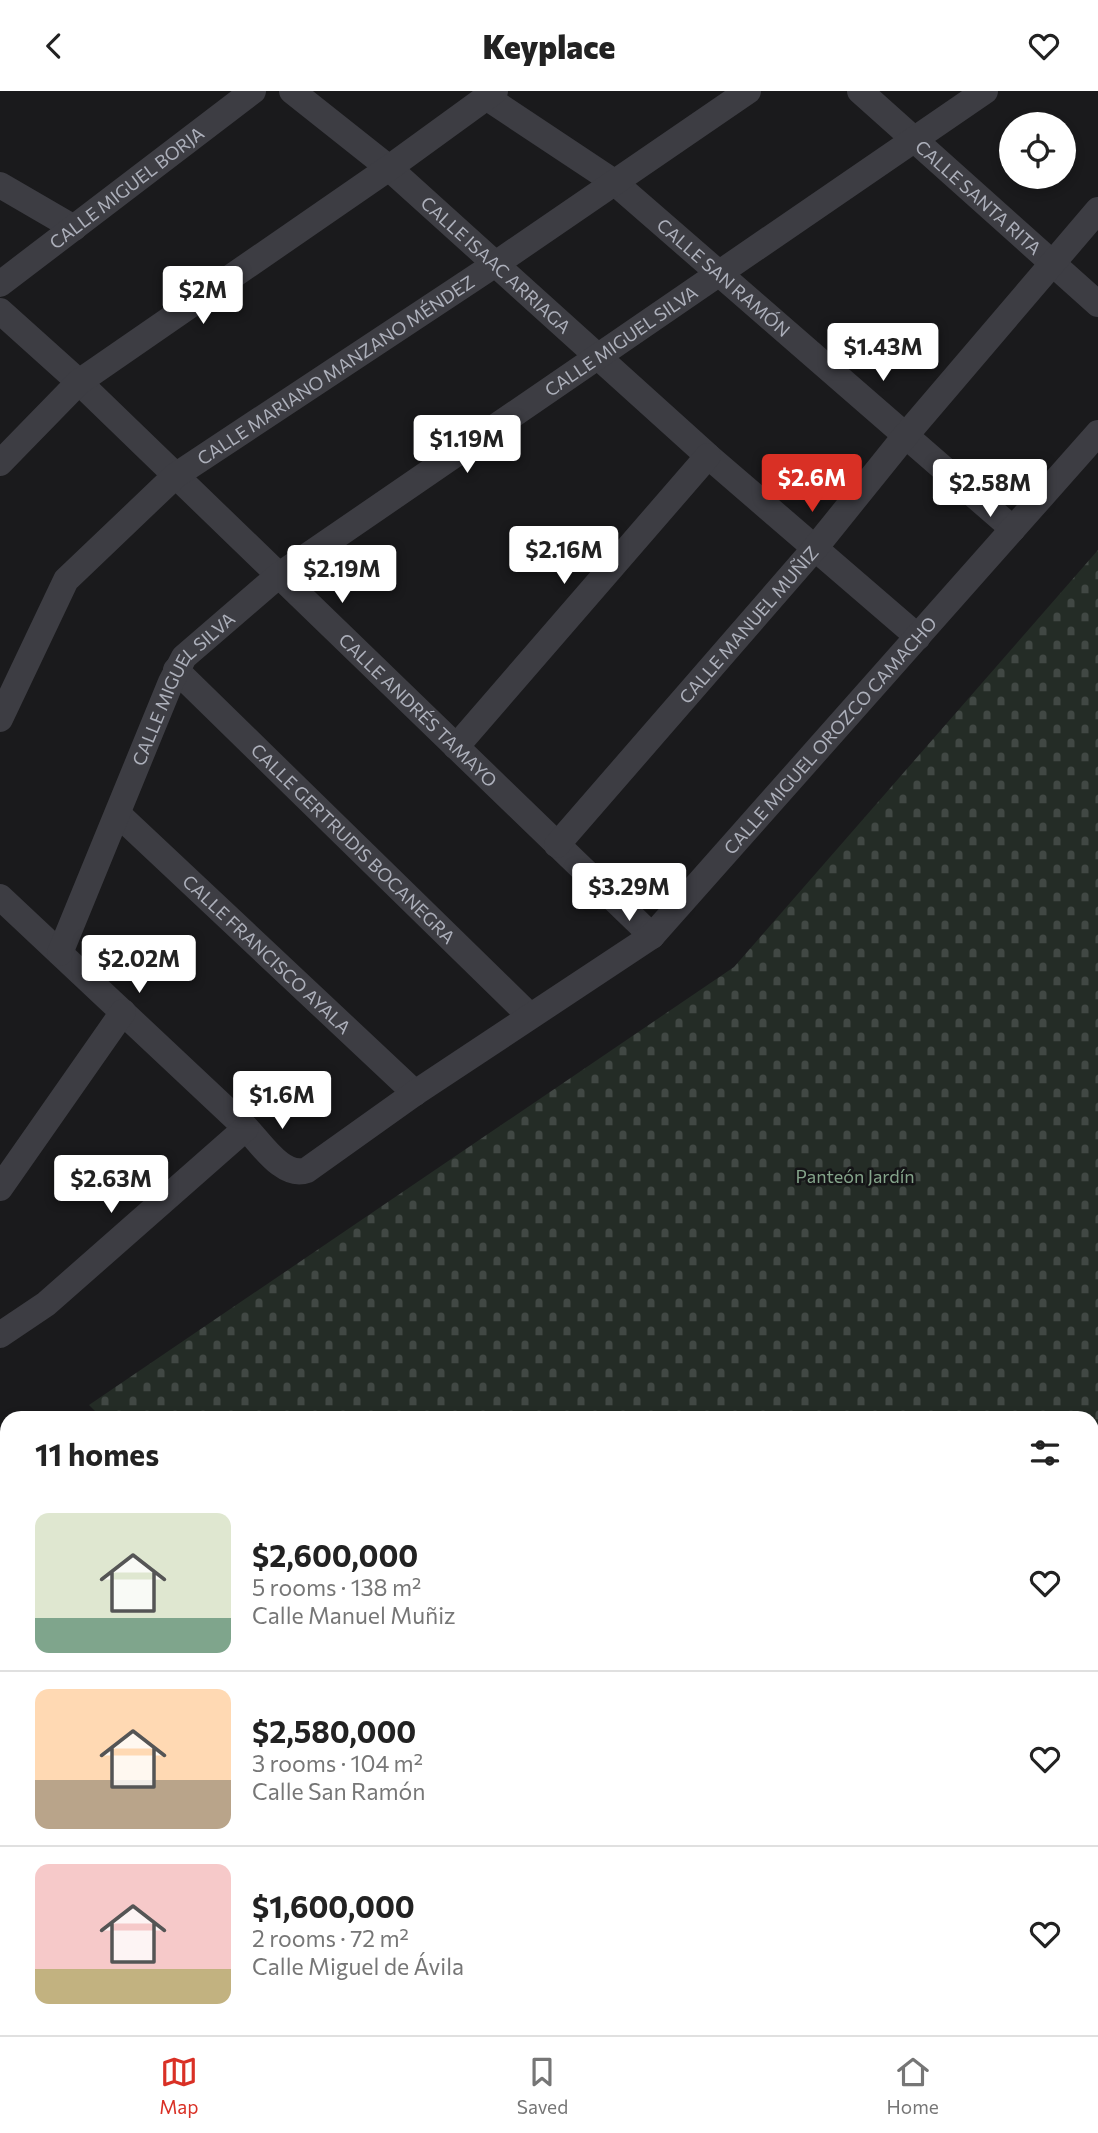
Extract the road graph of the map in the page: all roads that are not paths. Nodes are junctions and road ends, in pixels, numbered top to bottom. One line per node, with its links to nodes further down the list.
1 (253, 91): 12 (street, CALLE MIGUEL BORJA)
2 (292, 91): 8 (street, CALLE ISAAC ARRIAGA)
3 (748, 91): 9 (street, CALLE MARIANO MANZANO MÉNDEZ)
4 (860, 91): 7 (street, CALLE SANTA RITA)
5 (985, 91): 7 (street, CALLE MIGUEL SILVA)
6 (490, 94): 8 (street); 9 (street, CALLE SAN RAMÓN)
7 (916, 141): 14 (street, CALLE SANTA RITA); 15 (street, CALLE MIGUEL SILVA)
8 (389, 169): 13 (street, CALLE ISAAC ARRIAGA); 20 (street)
9 (614, 182): 13 (street, CALLE MARIANO MANZANO MÉNDEZ); 15 (street, CALLE SAN RAMÓN)
10 (0, 185): 12 (street)
11 (1098, 210): 14 (street, CALLE MANUEL MUÑIZ)
12 (74, 228): 16 (street, CALLE MIGUEL BORJA)
13 (497, 263): 19 (street, CALLE ISAAC ARRIAGA); 25 (street, CALLE MARIANO MANZANO MÉNDEZ)
14 (1052, 263): 17 (street, CALLE SANTA RITA); 22 (street, CALLE MANUEL MUÑIZ)
15 (721, 274): 19 (street, CALLE MIGUEL SILVA); 22 (street, CALLE SAN RAMÓN)
16 (0, 284)
17 (1098, 304)
18 (0, 311): 20 (street, CALLE ANDRÉS TAMAYO)
19 (597, 356): 23 (street, CALLE ISAAC ARRIAGA); 28 (street, CALLE MIGUEL SILVA)
20 (79, 382): 24 (street); 25 (street, CALLE ANDRÉS TAMAYO)
21 (1098, 433): 26 (street, CALLE MIGUEL OROZCO CAMACHO)
22 (906, 435): 26 (street, CALLE SAN RAMÓN); 27 (street, CALLE MANUEL MUÑIZ)
23 (708, 456): 27 (street, CALLE ISAAC ARRIAGA); 32 (street)
24 (0, 463)
25 (175, 476): 28 (street, CALLE ANDRÉS TAMAYO); 31 (street, CALLE MARIANO MANZANO MÉNDEZ)
26 (1013, 529): 29 (street, CALLE MIGUEL OROZCO CAMACHO)
27 (815, 548): 29 (street, CALLE ISAAC ARRIAGA); 34 (street, CALLE MANUEL MUÑIZ)
28 (278, 576): 30 (street, CALLE MIGUEL SILVA); 32 (street, CALLE ANDRÉS TAMAYO)
29 (918, 637): 36 (street, CALLE MIGUEL OROZCO CAMACHO)
30 (176, 670): 33 (street, CALLE MIGUEL SILVA); 39 (street, CALLE GERTRUDIS BOCANEGRA)
31 (0, 719)
32 (456, 747): 34 (street, CALLE ANDRÉS TAMAYO)
33 (118, 815): 37 (street, CALLE MIGUEL SILVA); 40 (street, CALLE FRANCISCO AYALA)
34 (557, 845): 36 (street, CALLE ANDRÉS TAMAYO)
35 (0, 897): 37 (street)
36 (652, 936): 39 (street, CALLE MIGUEL OROZCO CAMACHO)
37 (60, 953): 38 (street)
38 (123, 1012): 41 (street); 42 (street)
39 (530, 1016): 40 (street, CALLE MIGUEL OROZCO CAMACHO)
40 (415, 1093): 41 (street, CALLE MIGUEL OROZCO CAMACHO)
41 (246, 1128): 43 (street)
42 (0, 1188)
43 (0, 1335)

